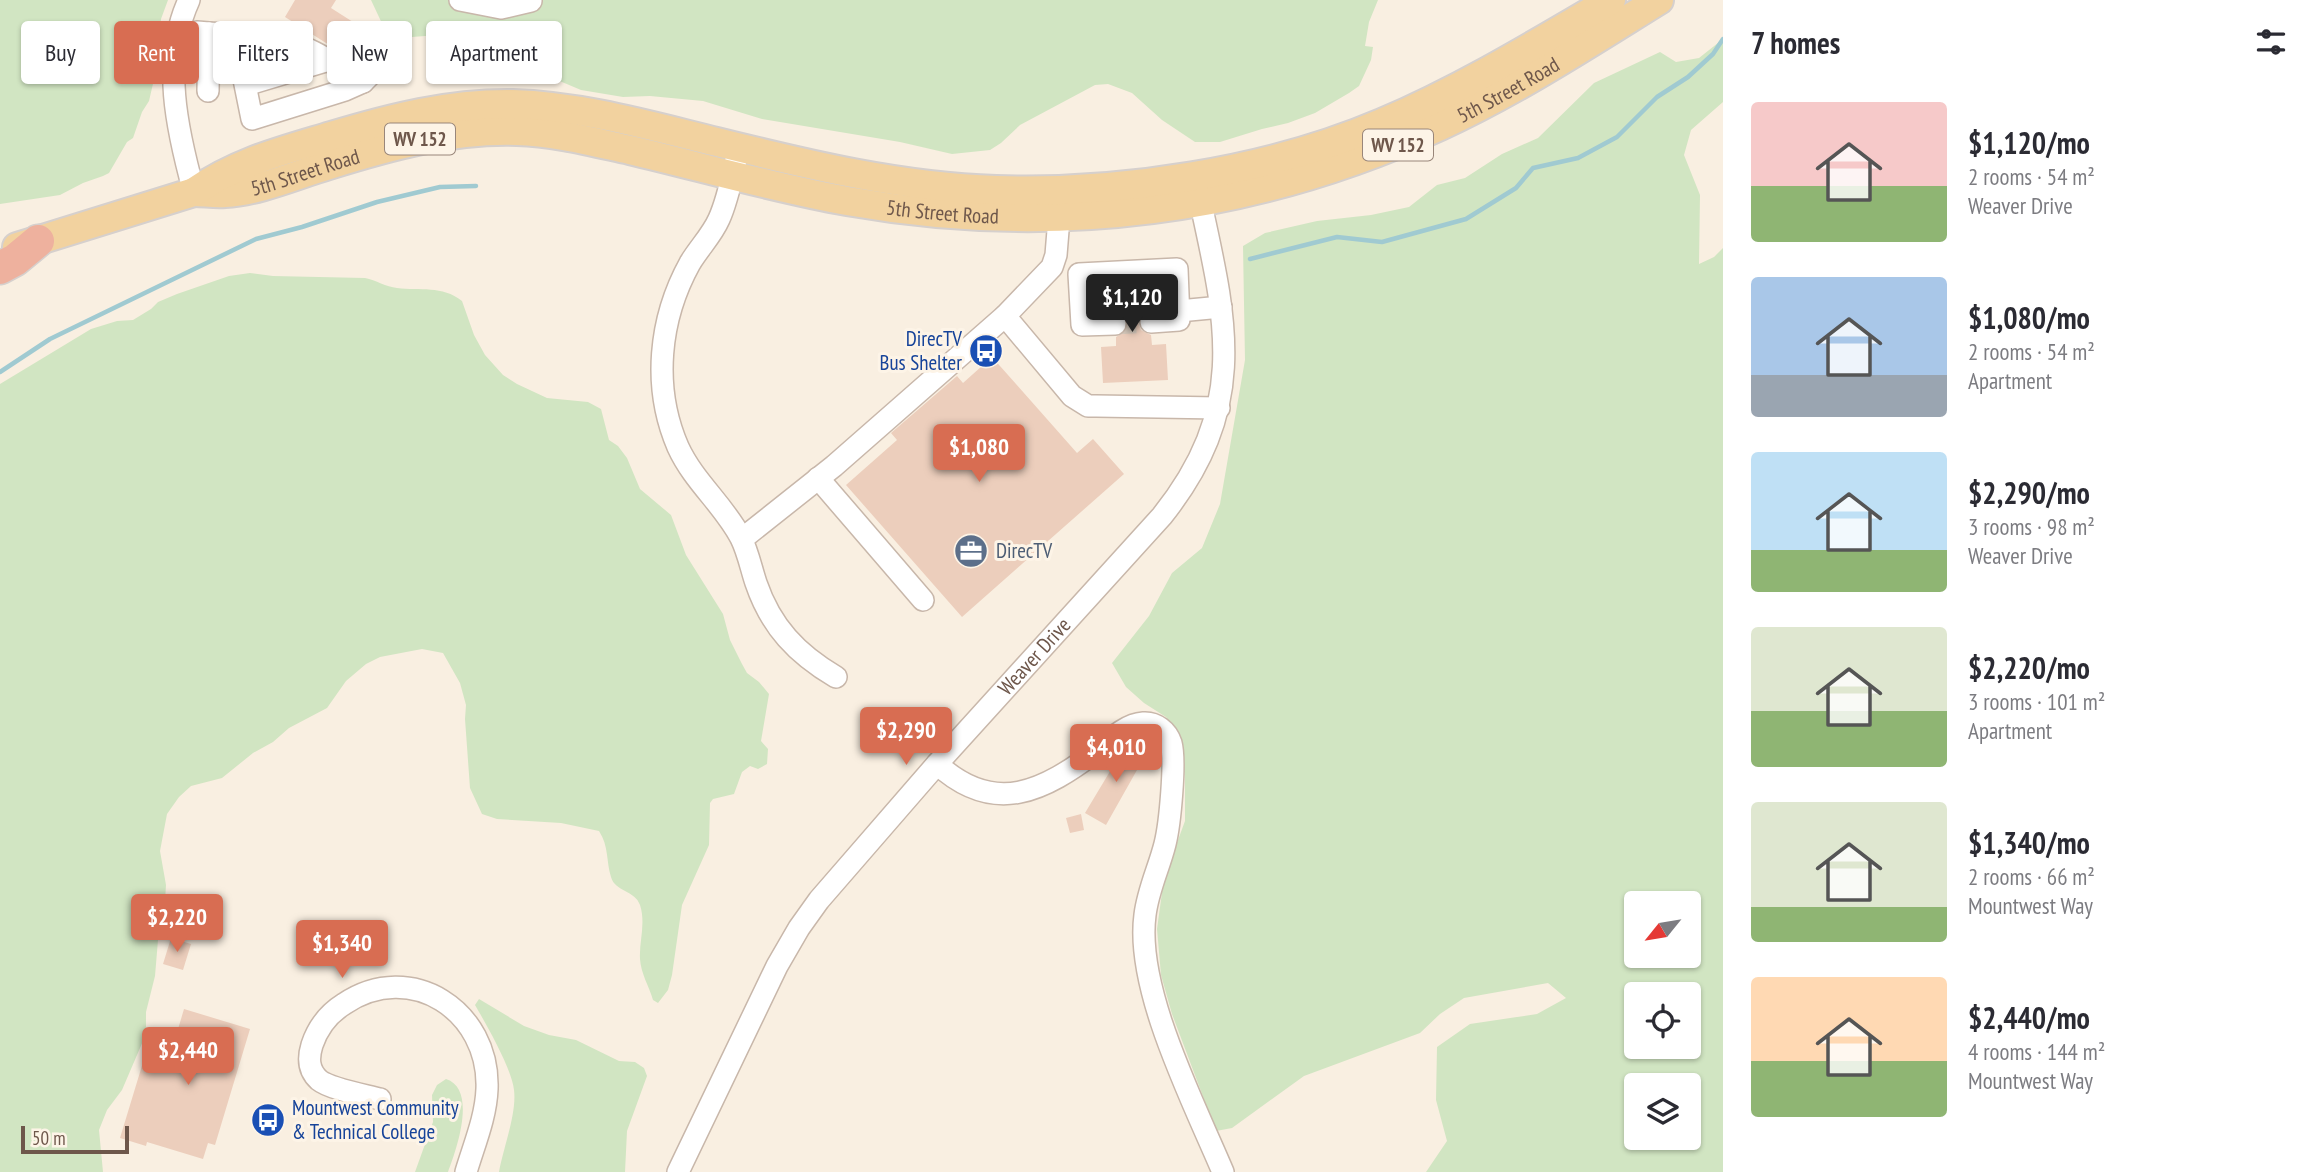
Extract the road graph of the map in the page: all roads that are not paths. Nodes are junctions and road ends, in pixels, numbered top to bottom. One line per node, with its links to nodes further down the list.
1 (189, 0): 6 (street)
2 (460, 0): 5 (street)
3 (1611, 0): 17 (main road, 5th Street Road / WV 152)
4 (1660, 0): 19 (main road, 5th Street Road / WV 152)
5 (531, 1)
6 (181, 21)
7 (199, 32): 8 (street)
8 (209, 33): 9 (street); 14 (street)
9 (213, 33)
10 (327, 61): 13 (street)
11 (174, 84): 18 (street)
12 (358, 84): 13 (street)
13 (246, 85)
14 (208, 91)
15 (739, 148): 16 (street); 17 (main road, 5th Street Road / WV 152); 18 (main road, 5th Street Road / WV 152)
16 (732, 175): 18 (main road, 5th Street Road / WV 152); 20 (main road, 5th Street Road / WV 152); 33 (street)
17 (1195, 175): 19 (street, Weaver Drive)
18 (194, 192): 21 (main road, 5th Street Road / WV 152)
19 (1201, 203): 20 (main road, 5th Street Road / WV 152); 26 (street, Weaver Drive)
20 (1059, 218): 24 (street)
21 (38, 241): 22 (main road, 5th Street Road / WV 152); 23 (highway)
22 (0, 252)
23 (0, 268)
24 (1046, 274): 25 (street); 28 (street)
25 (1080, 290): 27 (street); 30 (street)
26 (1221, 307): 27 (street); 31 (street, Weaver Drive)
27 (1179, 311): 29 (street)
28 (1005, 316): 31 (street); 32 (street)
29 (1151, 322)
30 (1115, 324)
31 (1219, 408): 36 (street, Weaver Drive)
32 (818, 478): 33 (street); 34 (street)
33 (742, 539): 35 (street)
34 (923, 600)
35 (836, 677)
36 (937, 764): 39 (street, Weaver Drive); 40 (street)
37 (380, 1099): 38 (street)
38 (466, 1172)
39 (678, 1172)
40 (1223, 1172)

